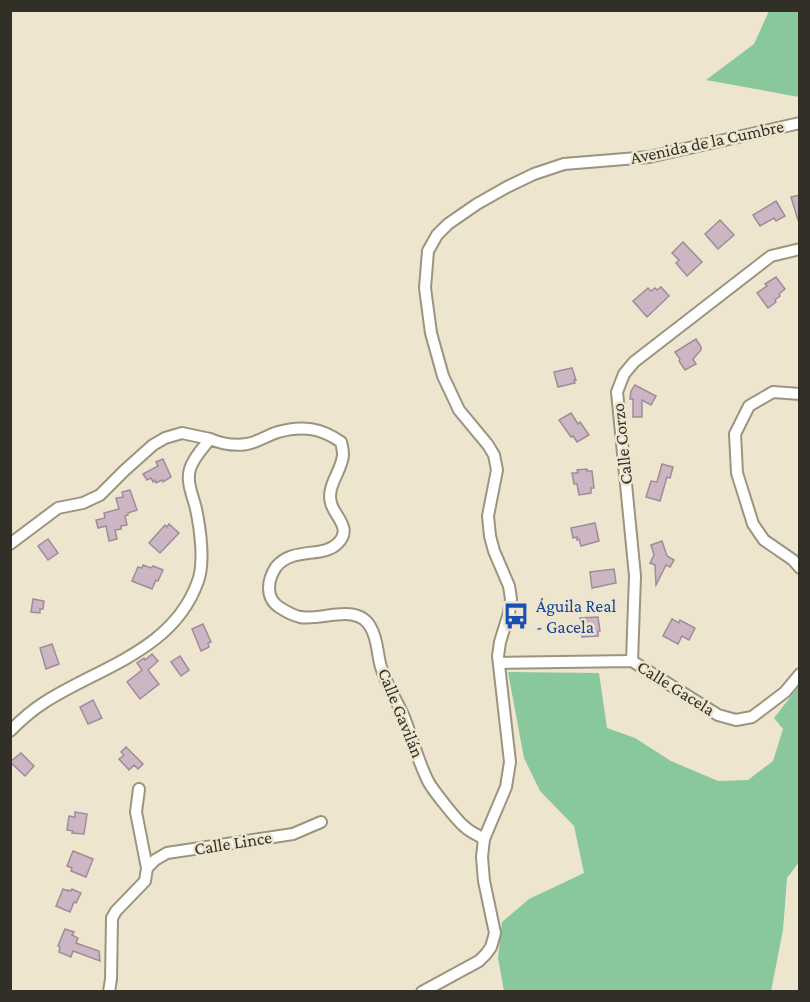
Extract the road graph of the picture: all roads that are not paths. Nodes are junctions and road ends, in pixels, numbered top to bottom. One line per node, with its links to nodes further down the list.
1 (800, 123): 8 (street, Avenida de la Cumbre)
2 (800, 249): 7 (street, Calle Corzo)
3 (800, 394): 6 (street)
4 (210, 439): 5 (street); 10 (street); 13 (street, Calle Gavilán)
5 (10, 544)
6 (800, 568)
7 (632, 661): 8 (street, Calle Gacela); 9 (street, Calle Gacela)
8 (499, 663): 13 (street)
9 (800, 674)
10 (10, 731)
11 (139, 789): 14 (street)
12 (321, 822): 14 (street, Calle Lince)
13 (484, 839): 16 (street)
14 (147, 868): 15 (street, Calle Lince)
15 (109, 992)
16 (422, 992)

